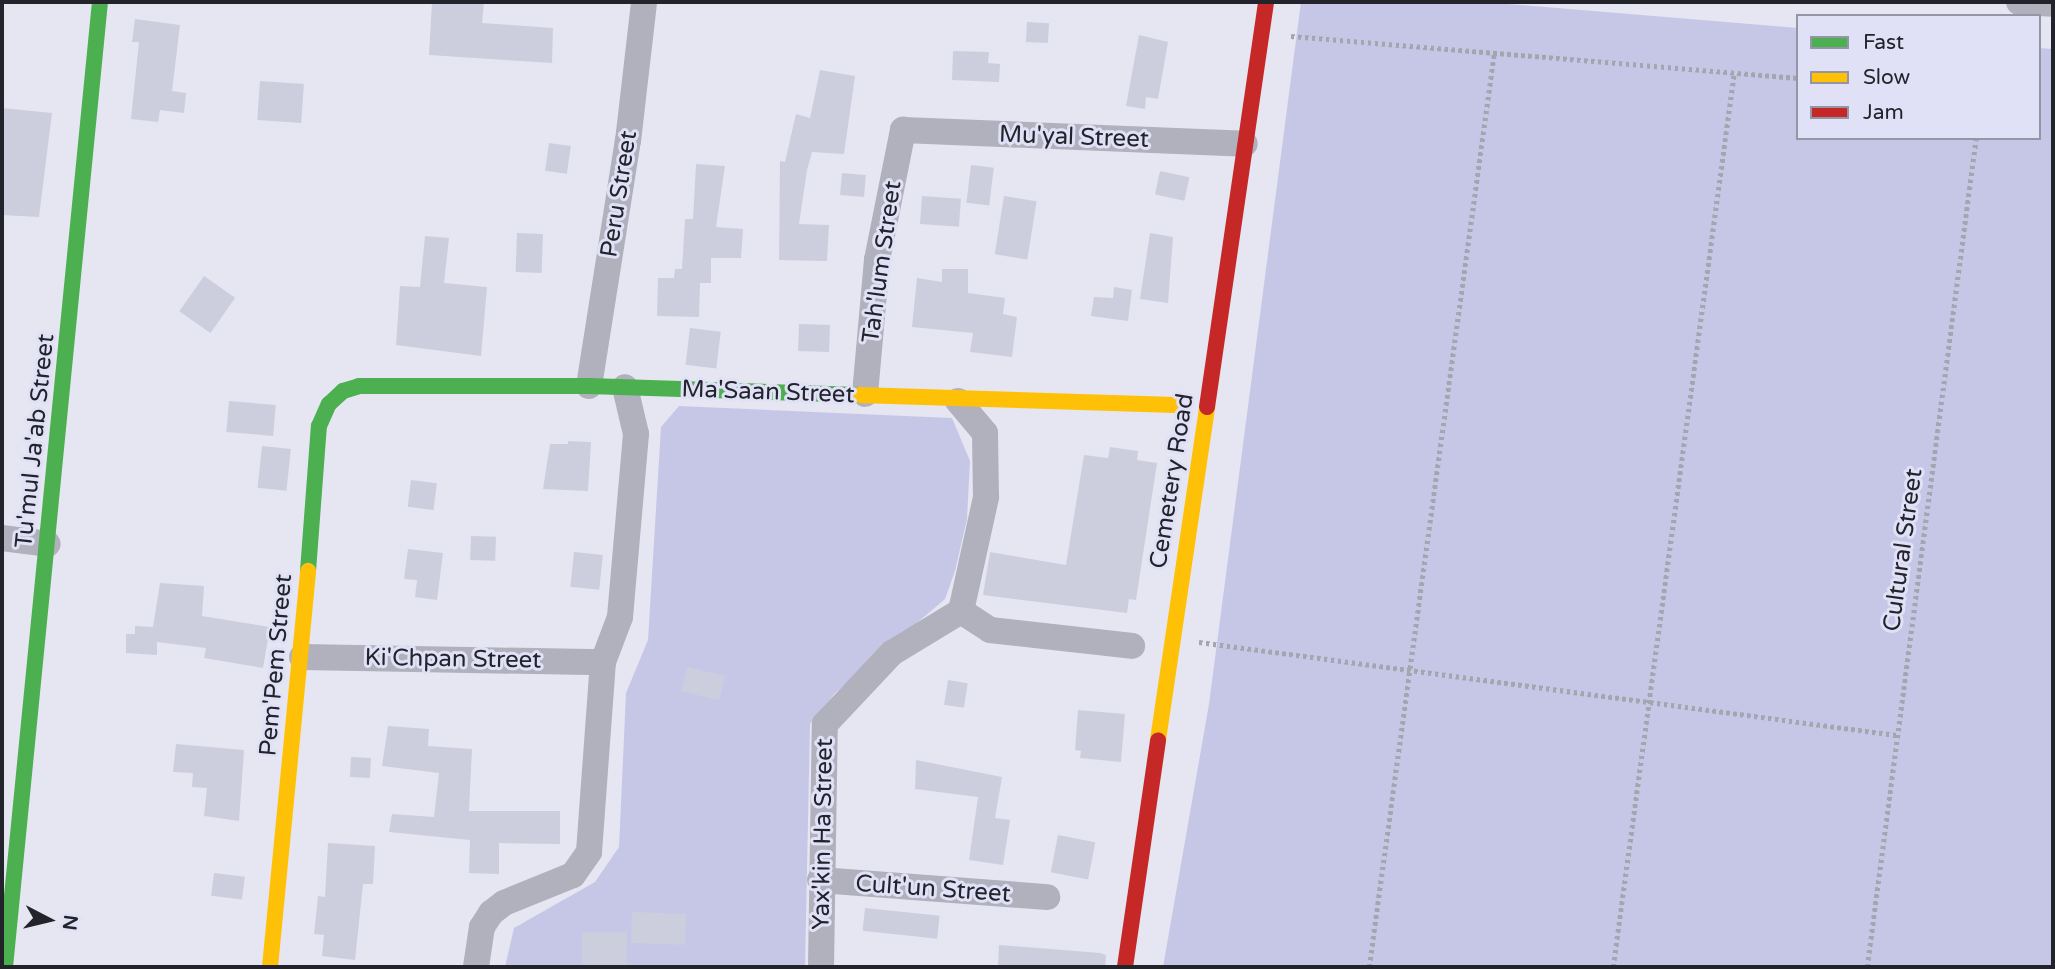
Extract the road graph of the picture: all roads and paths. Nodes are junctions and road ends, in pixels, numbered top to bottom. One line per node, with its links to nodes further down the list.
1 (100, 2): 20 (street, Tu'mul Ja'ab Street)
2 (644, 2): 14 (street, Peru Street)
3 (1266, 2): 6 (street, Cemetery Road)
4 (2019, 2): 5 (street)
5 (2053, 4)
6 (1262, 34): 7 (path); 12 (street, Cemetery Road)
7 (1494, 53): 8 (path); 26 (path)
8 (1734, 73): 9 (path); 27 (path)
9 (1796, 78)
10 (903, 130): 12 (street, Mu'yal Street); 16 (street, Tah'lum Street)
11 (1976, 140): 28 (path, Cultural Street)
12 (1245, 144): 22 (street, Cemetery Road)
13 (359, 386): 14 (street, Ma'Saan Street); 24 (street, Pem'Pem Street)
14 (589, 386): 15 (street, Ma'Saan Street)
15 (625, 387): 16 (street, Ma'Saan Street); 25 (street)
16 (864, 394): 17 (street, Ma'Saan Street)
17 (958, 401): 18 (street, Ma'Saan Street); 21 (street)
18 (1176, 405)
19 (2, 538): 20 (street)
20 (48, 544): 29 (street, Tu'mul Ja'ab Street)
21 (961, 611): 23 (street); 30 (street, Yax'kin Ha Street)
22 (1171, 639): 26 (path); 36 (street, Cemetery Road)
23 (1132, 646)
24 (302, 657): 25 (street, Ki'Chpan Street); 33 (street, Pem'Pem Street)
25 (603, 662): 34 (street)
26 (1410, 668): 27 (path); 37 (path)
27 (1649, 701): 28 (path); 38 (path)
28 (1896, 735): 39 (path, Cultural Street)
29 (11, 805): 32 (street, Tu'mul Ja'ab Street)
30 (820, 880): 31 (street, Cult'un Street); 35 (street, Yax'kin Ha Street)
31 (1046, 897)
32 (5, 967)
33 (270, 967)
34 (476, 967)
35 (821, 967)
36 (1125, 967)
37 (1368, 967)
38 (1613, 967)
39 (1867, 967)

